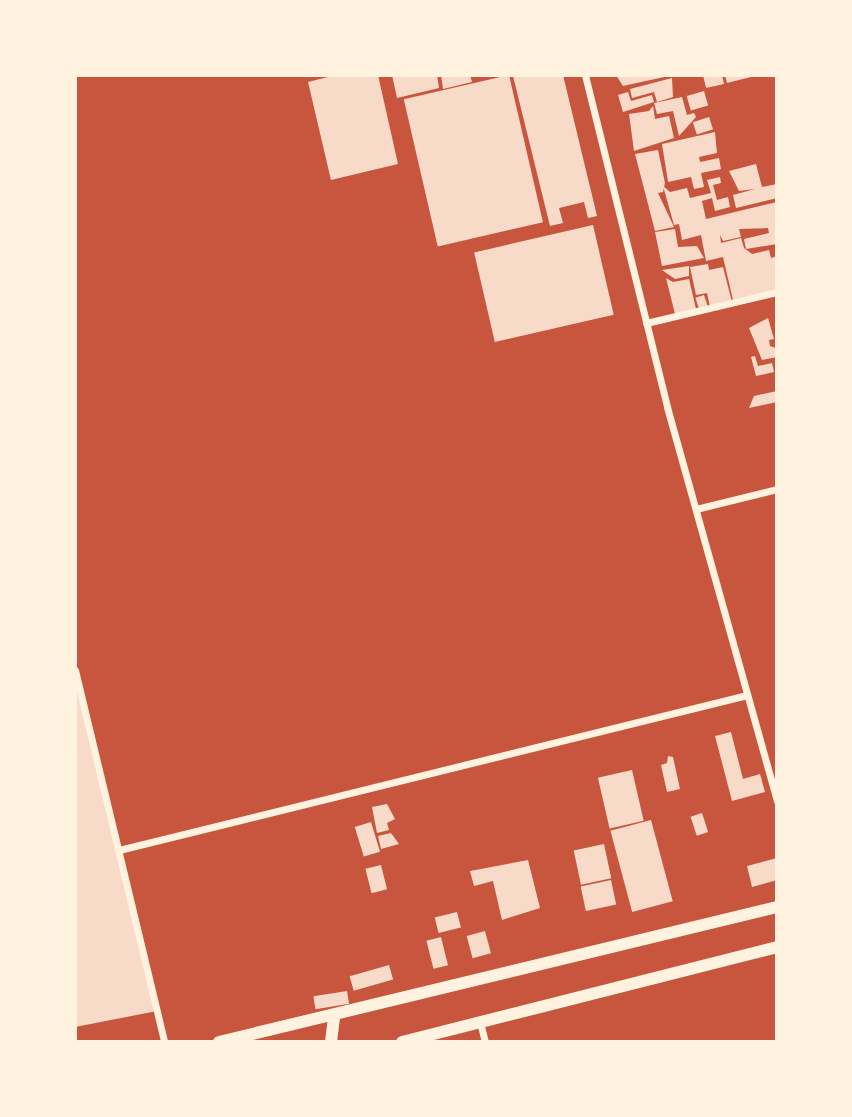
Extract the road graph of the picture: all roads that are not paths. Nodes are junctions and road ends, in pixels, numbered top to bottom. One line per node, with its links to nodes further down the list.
1 (585, 75): 3 (street)
2 (777, 292): 3 (street)
3 (646, 323): 5 (street)
4 (777, 489): 5 (street)
5 (696, 509): 7 (street)
6 (75, 670): 9 (street)
7 (747, 695): 8 (street); 9 (street)
8 (777, 801)
9 (118, 850): 15 (street)
10 (777, 907): 12 (street)
11 (777, 947): 13 (street)
12 (334, 1016): 14 (street); 18 (street)
13 (480, 1022): 19 (street); 20 (street)
14 (271, 1030): 16 (street); 17 (street)
15 (164, 1042)
16 (219, 1042)
17 (283, 1042)
18 (331, 1042)
19 (402, 1042)
20 (485, 1042)

